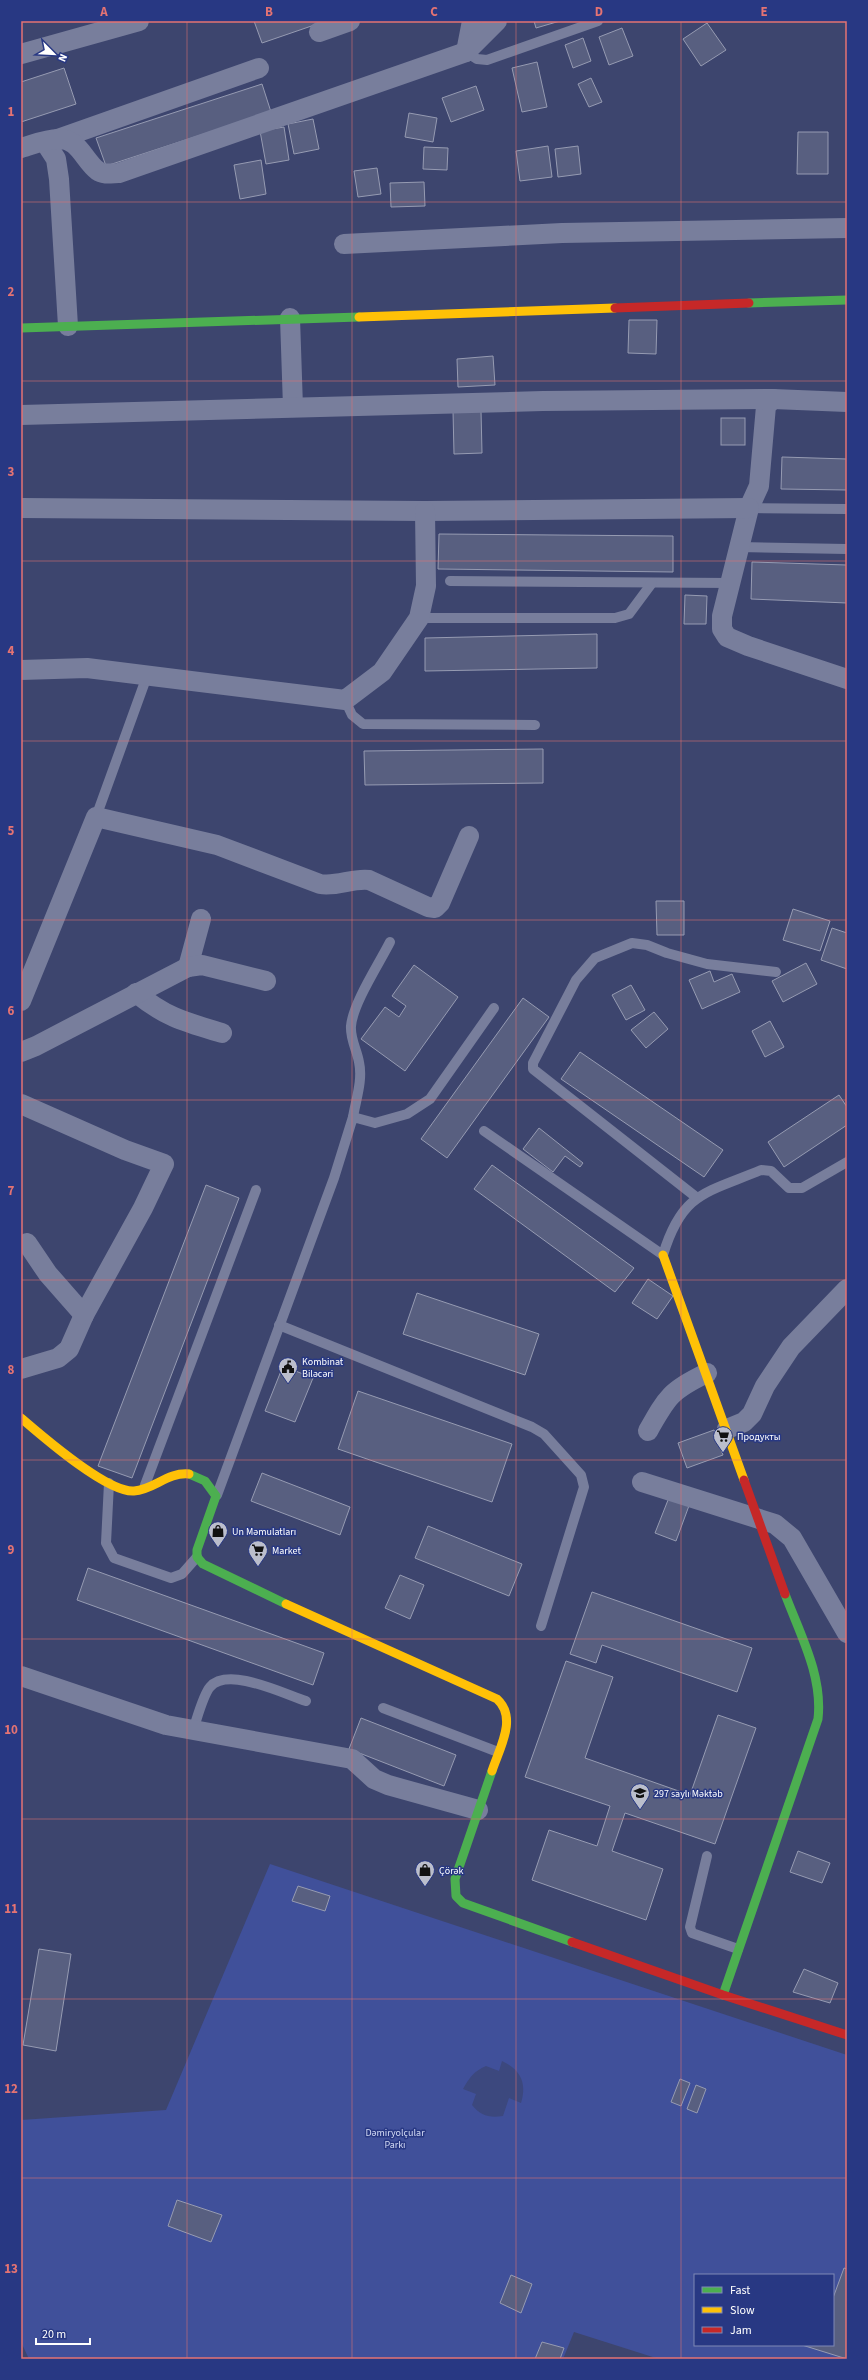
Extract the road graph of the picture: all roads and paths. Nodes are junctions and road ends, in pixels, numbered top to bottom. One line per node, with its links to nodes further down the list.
1 (139, 21): 8 (street)
2 (350, 21): 6 (street)
3 (472, 21): 7 (street)
4 (496, 21): 7 (street)
5 (598, 21): 7 (lane)
6 (319, 32)
7 (466, 52): 10 (street)
8 (21, 54)
9 (259, 68): 10 (street)
10 (51, 140): 11 (street); 16 (street)
11 (21, 148)
12 (847, 228): 13 (street)
13 (344, 244)
14 (847, 300): 15 (street)
15 (290, 318): 16 (street); 20 (street)
16 (68, 326): 17 (street)
17 (21, 328)
18 (773, 399): 19 (street); 20 (street); 23 (street)
19 (847, 402)
20 (293, 407): 21 (street)
21 (21, 415)
22 (21, 508): 25 (street)
23 (749, 508): 24 (lane); 25 (street); 26 (street)
24 (847, 509)
25 (425, 511): 31 (street)
26 (739, 547): 27 (lane); 30 (street)
27 (847, 549)
28 (450, 582): 29 (lane)
29 (652, 583): 30 (lane); 31 (lane)
30 (731, 583): 34 (street)
31 (419, 618): 35 (street)
32 (21, 670): 33 (street)
33 (147, 676): 35 (street); 37 (lane)
34 (847, 679)
35 (345, 700): 36 (lane)
36 (535, 725)
37 (96, 817): 38 (street); 45 (street)
38 (469, 836)
39 (201, 919): 41 (street)
40 (390, 942): 50 (lane)
41 (188, 967): 43 (street); 44 (street)
42 (776, 972): 54 (lane)
43 (266, 981)
44 (136, 993): 47 (street); 48 (street)
45 (21, 1001)
46 (494, 1008): 50 (lane)
47 (222, 1033)
48 (21, 1052)
49 (21, 1104): 58 (street)
50 (352, 1117): 59 (lane)
51 (484, 1131): 56 (lane)
52 (847, 1162): 54 (lane)
53 (256, 1190): 67 (lane)
54 (696, 1197): 56 (lane)
55 (27, 1243): 58 (street)
56 (663, 1255): 61 (street)
57 (847, 1289): 63 (street)
58 (84, 1315): 60 (street)
59 (279, 1325): 68 (lane); 71 (lane)
60 (21, 1369)
61 (707, 1373): 63 (street); 64 (street)
62 (21, 1418): 66 (street)
63 (727, 1429): 69 (street)
64 (648, 1431)
65 (642, 1482): 69 (street)
66 (109, 1483): 67 (street); 70 (lane)
67 (144, 1488): 68 (street)
68 (216, 1496): 70 (street)
69 (760, 1520): 72 (street); 80 (street)
70 (197, 1557): 77 (street)
71 (541, 1626)
72 (847, 1633)
73 (21, 1676): 76 (street)
74 (306, 1701): 76 (lane)
75 (383, 1708): 77 (lane)
76 (193, 1730): 78 (street)
77 (498, 1752): 78 (street)
78 (478, 1810): 81 (street)
79 (707, 1856): 80 (lane)
80 (738, 1949): 81 (street)
81 (723, 1995): 82 (street)
82 (847, 2035)

